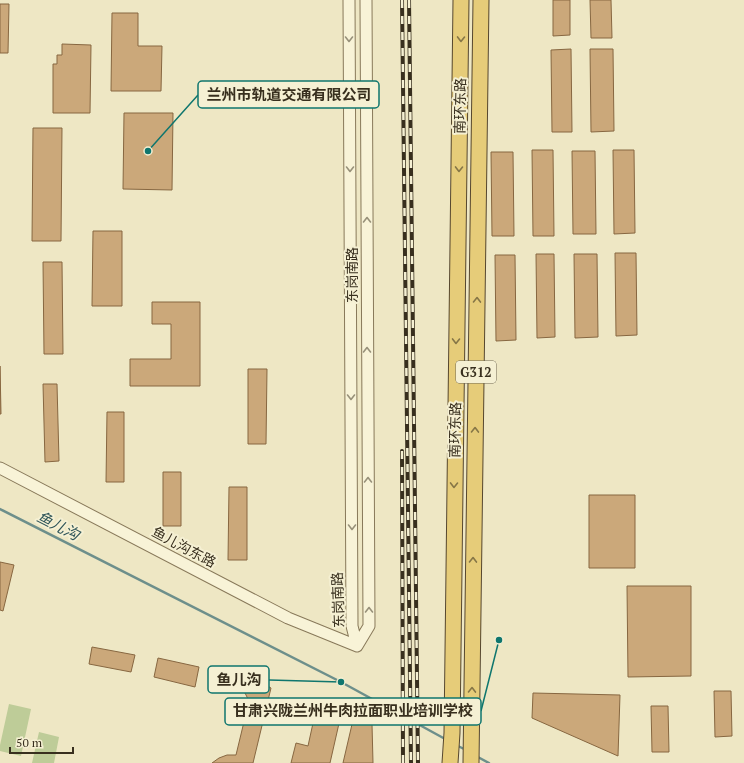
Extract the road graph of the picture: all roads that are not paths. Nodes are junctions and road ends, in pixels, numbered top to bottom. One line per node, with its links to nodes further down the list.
1 (349, 0): 8 (street, 东岗南路, one-way to 8)
2 (366, 0): 8 (street, 东岗南路, one-way to 2)
3 (461, 0): 5 (highway, 南环东路 / G312, one-way to 5)
4 (481, 0): 6 (highway, 南环东路 / G312)
5 (459, 143): 6 (highway); 9 (highway, 南环东路 / G312, one-way to 9)
6 (480, 143): 10 (highway, 南环东路 / G312, one-way to 6)
7 (0, 468): 8 (street, 鱼儿沟东路)
8 (358, 646)
9 (450, 759)
10 (470, 763)

